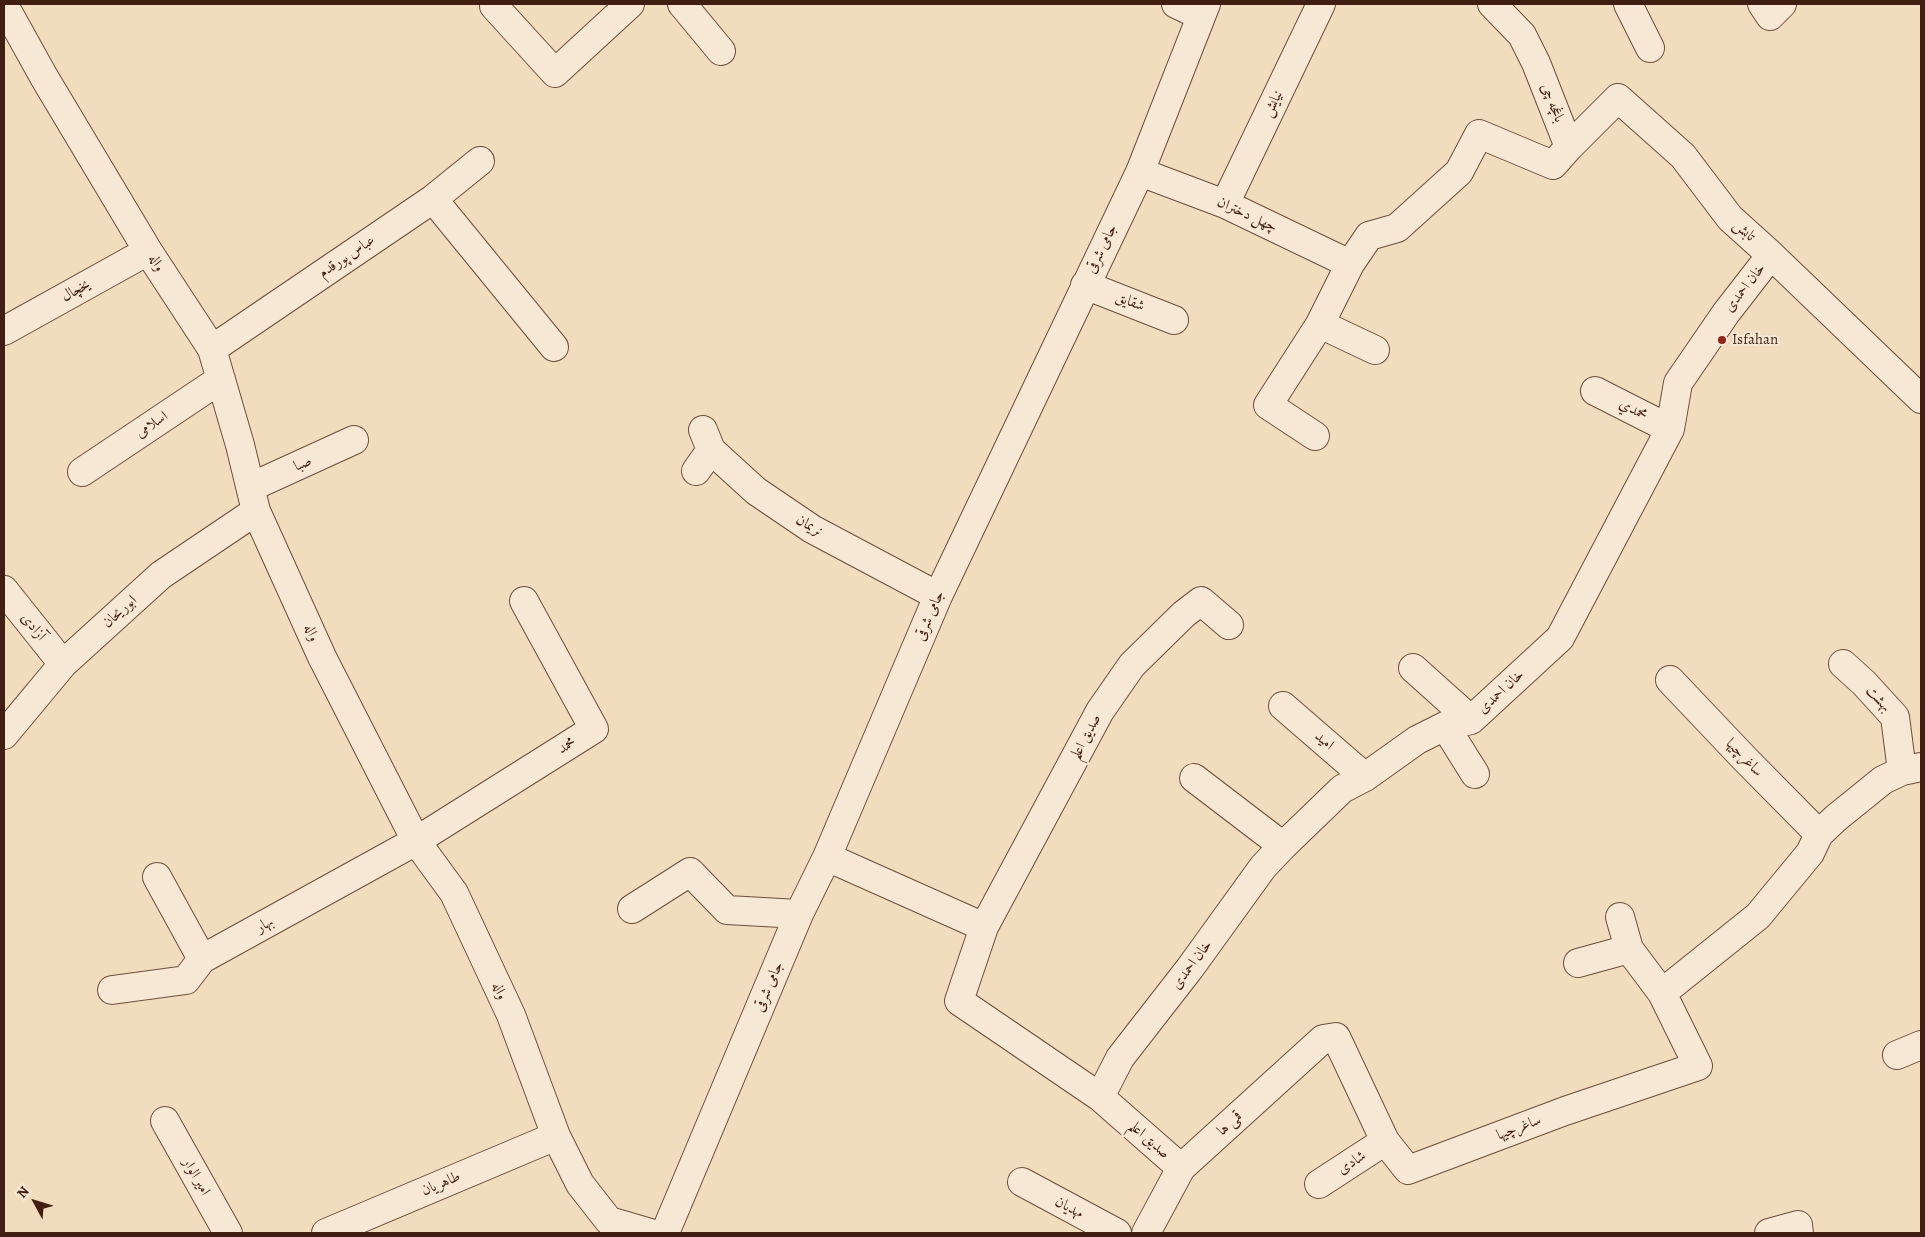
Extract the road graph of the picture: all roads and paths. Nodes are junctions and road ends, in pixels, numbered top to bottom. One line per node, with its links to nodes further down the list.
1 (630, 4): 10 (street)
2 (682, 4): 13 (street)
3 (1176, 4): 11 (street)
4 (1321, 4): 19 (street, نیایش)
5 (1492, 4): 15 (street, باغچه چی)
6 (1628, 4): 12 (street)
7 (1762, 4): 8 (street)
8 (1782, 4)
9 (4, 5): 20 (street, واله)
10 (494, 6)
11 (1204, 10): 17 (street, جامی شرقی)
12 (1650, 48)
13 (721, 51)
14 (1618, 98): 15 (street, باغچه چی); 21 (street, تابش)
15 (1570, 148): 22 (street)
16 (480, 161): 18 (street, عباس پورقدم)
17 (1140, 172): 19 (street, چهل دختران); 23 (street, جامی شرقی)
18 (433, 199): 27 (street); 28 (street, عباس پورقدم)
19 (1225, 204): 22 (street, چهل دختران)
20 (148, 251): 26 (street, یخچال); 28 (street, واله)
21 (1771, 255): 32 (street, تابش); 33 (street, خان احمدی)
22 (1350, 264): 25 (street)
23 (1085, 285): 24 (street, شقایق); 40 (street, جامی شرقی)
24 (1174, 320)
25 (1320, 324): 29 (street); 34 (street)
26 (4, 331)
27 (554, 347)
28 (212, 349): 30 (street, واله)
29 (1375, 350)
30 (221, 379): 37 (street, اسلامی); 38 (street, واله)
31 (1595, 390): 33 (street, محمدي)
32 (1921, 399)
33 (1670, 430): 48 (street, خان احمدی)
34 (1315, 436)
35 (354, 440): 38 (street, صبا)
36 (703, 450): 40 (street, نریمان)
37 (82, 472)
38 (254, 499): 43 (street, ابوریحان); 56 (street, واله)
39 (4, 590): 43 (street, آزادی)
40 (938, 596): 58 (street, جامی شرقی)
41 (524, 601): 56 (street, محمد)
42 (1229, 625): 63 (street, صدیق اعلم)
43 (63, 664): 50 (street, ابوریحان)
44 (1843, 664): 51 (street, بهشت)
45 (1413, 668): 48 (street)
46 (1670, 680): 55 (street, ساغرچیها)
47 (1283, 706): 53 (street, امید)
48 (1471, 720): 49 (street, خان احمدی)
49 (1445, 726): 52 (street); 53 (street, خان احمدی)
50 (4, 735)
51 (1912, 769): 55 (street)
52 (1475, 774)
53 (1366, 777): 57 (street, خان احمدی)
54 (1194, 778): 57 (street)
55 (1820, 834): 68 (street)
56 (416, 842): 65 (street, بهار); 72 (street, واله)
57 (1283, 846): 70 (street, خان احمدی)
58 (827, 857): 61 (street, جامی شرقی); 63 (street)
59 (157, 877): 65 (street)
60 (632, 909): 61 (street)
61 (799, 914): 80 (street, جامی شرقی)
62 (1620, 917): 64 (street, ساغرچیها)
63 (984, 927): 70 (street, صدیق اعلم)
64 (1628, 949): 66 (street); 68 (street, ساغرچیها)
65 (202, 959): 67 (street, بهار)
66 (1578, 963)
67 (112, 990)
68 (1662, 992): 73 (street, ساغرچیها)
69 (1336, 1037): 73 (street, ساغرچیها); 74 (street, قمی ها)
70 (1100, 1097): 74 (street, صدیق اعلم)
71 (164, 1121): 77 (street, امیر الوار)
72 (556, 1136): 78 (street, طاهریان); 79 (street, واله)
73 (1385, 1141): 76 (street, شادی)
74 (1181, 1168): 82 (street, قمی ها)
75 (1022, 1182): 81 (street, مهدیان)
76 (1319, 1184)
77 (228, 1233)
78 (326, 1233)
79 (650, 1233)
80 (665, 1233)
81 (1117, 1233)
82 (1146, 1233)
83 (1769, 1233): 84 (street)
84 (1799, 1233)

